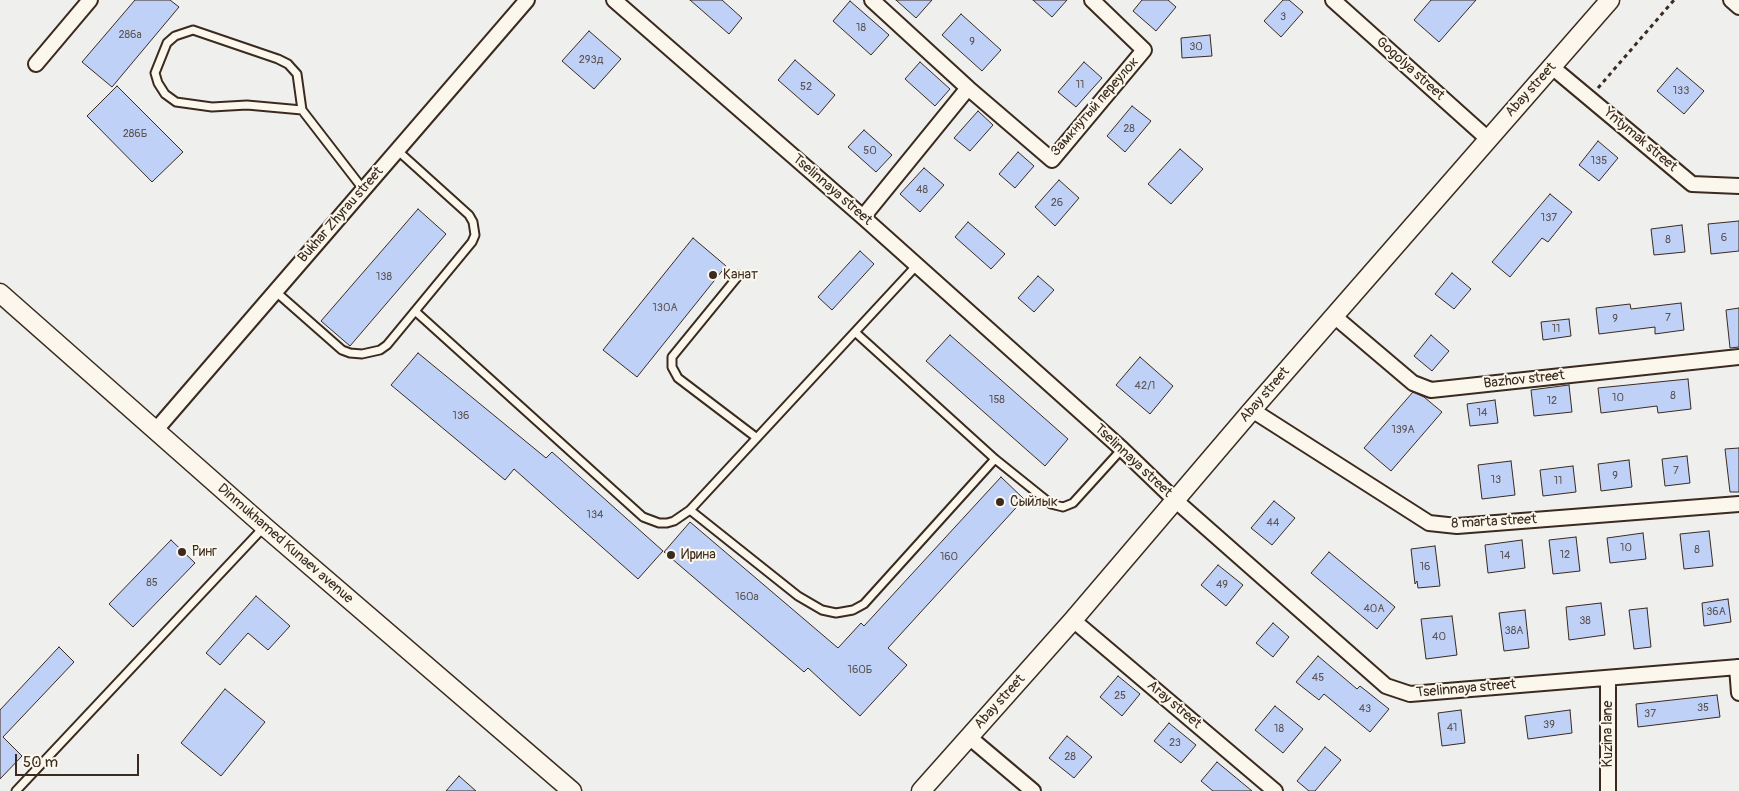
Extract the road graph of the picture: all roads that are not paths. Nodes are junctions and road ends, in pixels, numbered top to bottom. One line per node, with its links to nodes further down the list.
1 (90, 0): 10 (street)
2 (527, 0): 15 (street, Bukhar Zhyrau street)
3 (614, 0): 18 (street, Tselinnaya street)
4 (872, 0): 12 (street, Замкнутый переулок)
5 (1092, 0): 12 (street, Замкнутый переулок)
6 (1333, 0): 14 (street, Gogolya street)
7 (1610, 0): 11 (street, Abay street)
8 (1731, 0): 9 (street)
9 (1739, 7)
10 (36, 64)
11 (1552, 67): 14 (street, Abay street); 16 (street, Yntymak street)
12 (968, 88): 18 (street)
13 (302, 110): 13 (lane); 17 (lane)
14 (1488, 139): 24 (street, Abay street)
15 (397, 150): 17 (street, Bukhar Zhyrau street); 23 (lane)
16 (1739, 186)
17 (364, 189): 21 (street, Bukhar Zhyrau street)
18 (863, 217): 19 (street, Tselinnaya street)
19 (917, 265): 25 (lane); 30 (street, Tselinnaya street)
20 (739, 276): 29 (lane)
21 (275, 291): 23 (lane); 28 (street, Bukhar Zhyrau street)
22 (0, 293): 28 (street, Dinmukhamed Kunaev avenue)
23 (415, 311): 34 (lane)
24 (1334, 316): 26 (street, Bazhov street); 27 (street, Abay street)
25 (855, 332): 29 (lane); 31 (lane)
26 (1739, 357)
27 (1252, 410): 32 (street, Abay street); 33 (street, 8 marta street)
28 (155, 431): 35 (street, Dinmukhamed Kunaev avenue)
29 (757, 438): 34 (lane)
30 (1122, 449): 31 (lane); 32 (street, Tselinnaya street)
31 (995, 459): 34 (lane)
32 (1175, 500): 36 (street, Abay street); 38 (street, Tselinnaya street)
33 (1739, 504)
34 (690, 510)
35 (265, 526): 41 (lane); 42 (street, Dinmukhamed Kunaev avenue)
36 (1073, 620): 40 (street, Abay street); 45 (street, Aray street)
37 (1738, 667): 38 (street, Tselinnaya street); 39 (street)
38 (1608, 678): 46 (street, Kuzina lane)
39 (1739, 693)
40 (969, 737): 43 (street, Abay street); 44 (street)
41 (16, 791)
42 (572, 791)
43 (921, 791)
44 (1033, 791)
45 (1276, 791)
46 (1608, 791)

